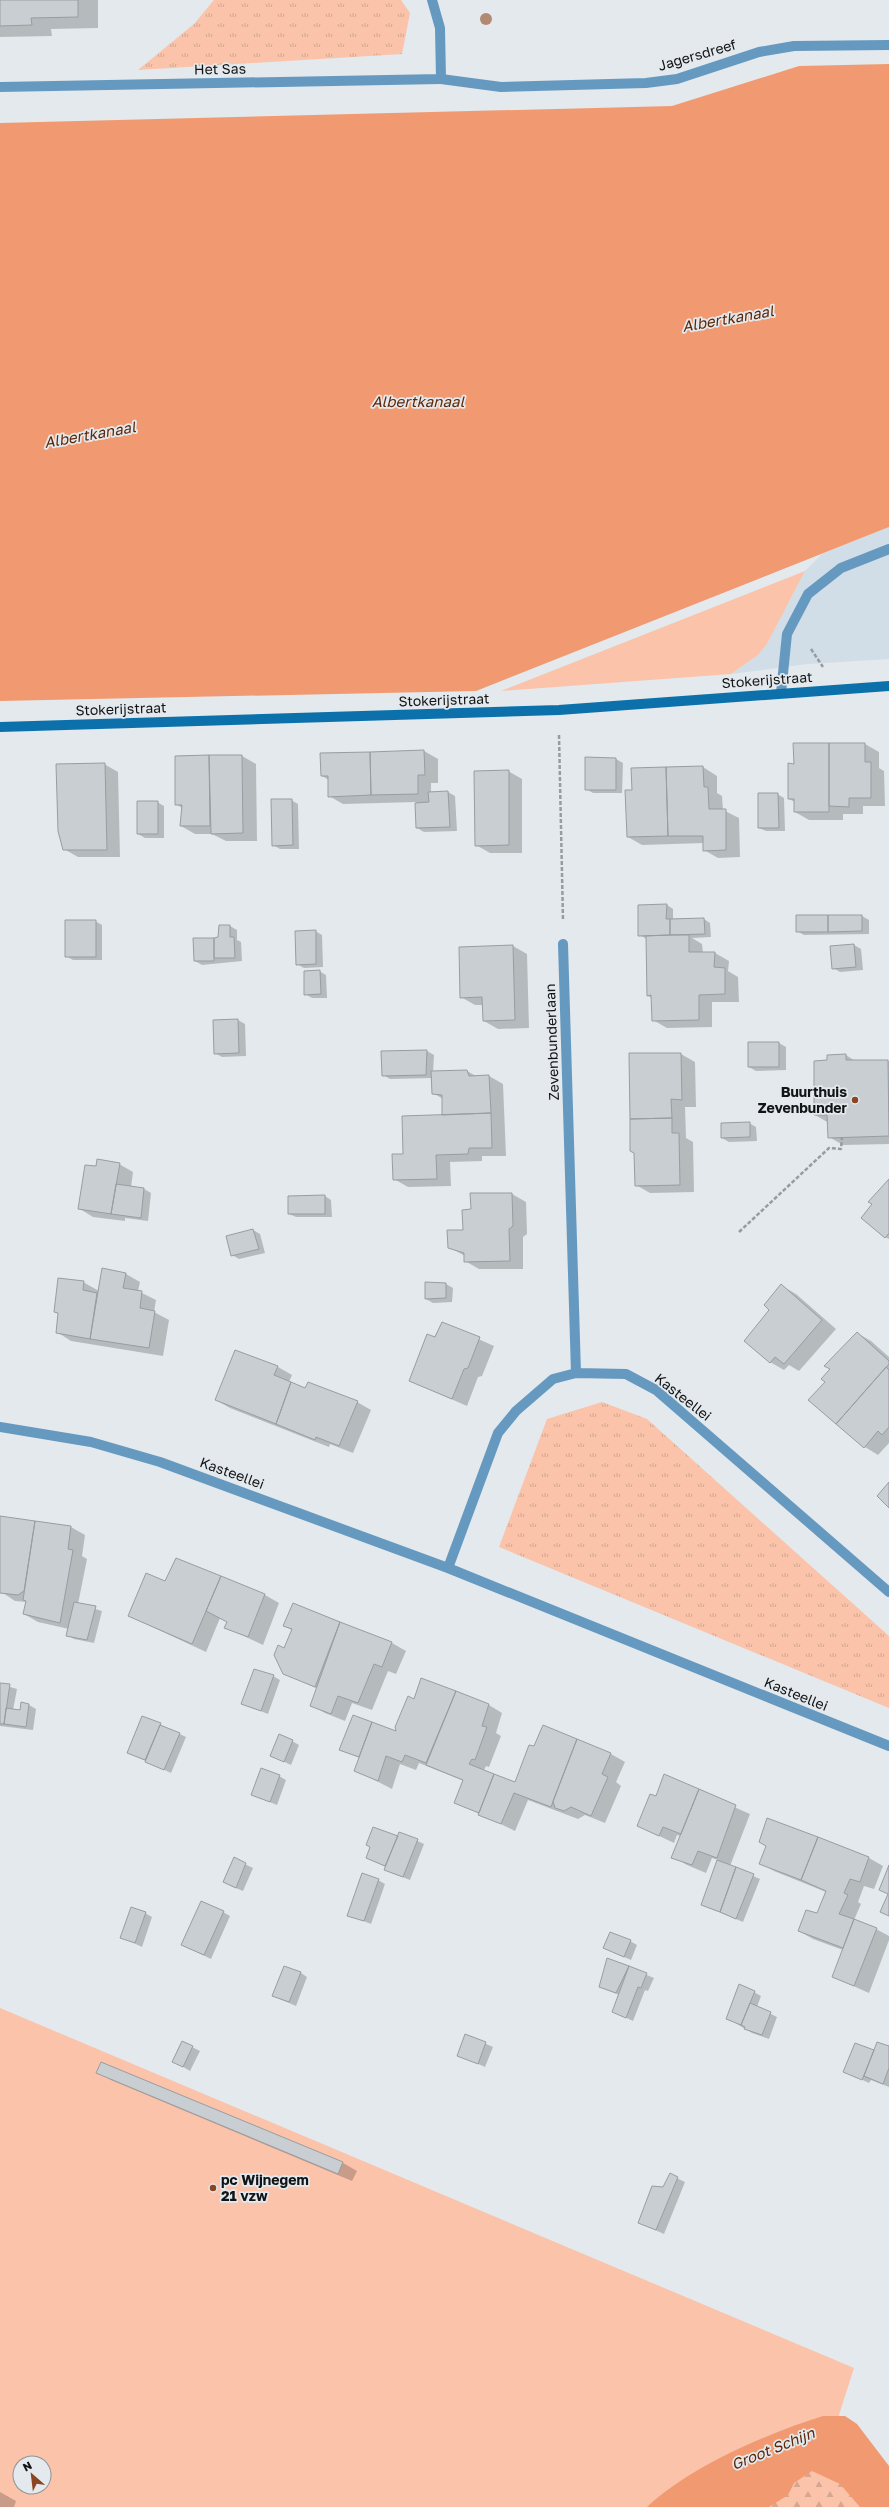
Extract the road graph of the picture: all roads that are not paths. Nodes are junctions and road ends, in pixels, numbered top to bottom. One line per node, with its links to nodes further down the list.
1 (432, 0): 3 (street)
2 (889, 45): 3 (street, Jagersdreef)
3 (441, 79): 4 (street, Het Sas)
4 (0, 87)
5 (889, 549): 7 (street)
6 (889, 686): 7 (street, Stokerijstraat)
7 (781, 693): 8 (street, Stokerijstraat)
8 (0, 727)
9 (563, 944): 10 (street, Zevenbunderlaan)
10 (576, 1373): 12 (street, Kasteellei); 13 (street, Kasteellei)
11 (0, 1427): 12 (street, Kasteellei)
12 (448, 1568): 14 (street, Kasteellei)
13 (889, 1592)
14 (889, 1746)

